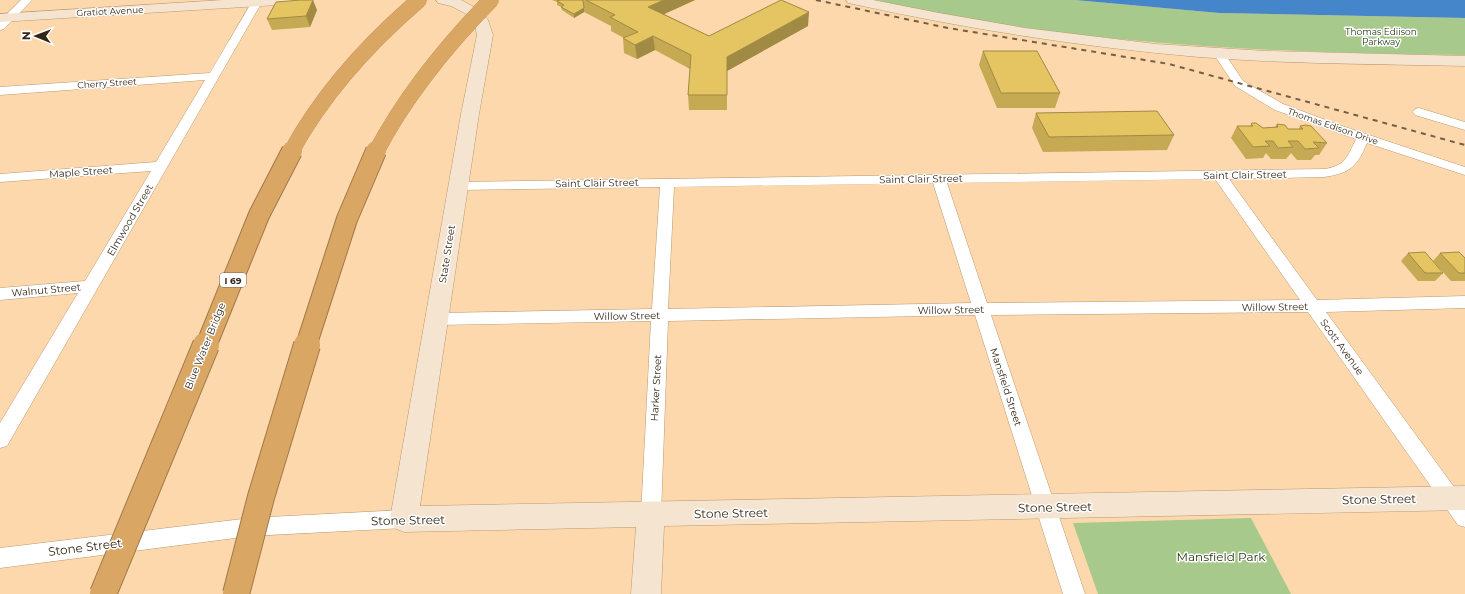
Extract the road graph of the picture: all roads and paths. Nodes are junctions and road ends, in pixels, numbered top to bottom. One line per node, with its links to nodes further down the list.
1 (27, 0): 8 (street)
2 (292, 0): 6 (street, Gratiot Avenue)
3 (419, 0): 36 (highway, Blue Water Bridge / I 69, bridge)
4 (491, 0): 37 (highway, bridge)
5 (853, 0): 9 (street)
6 (258, 1): 8 (street, Gratiot Avenue); 11 (street, Elmwood Street)
7 (450, 2): 22 (street, State Street)
8 (3, 21)
9 (1219, 53): 10 (street); 15 (street, Thomas Edison Drive)
10 (1465, 61)
11 (214, 76): 12 (street, Cherry Street); 16 (street, Elmwood Street)
12 (0, 91)
13 (1419, 112): 14 (street)
14 (1465, 126)
15 (1362, 137): 17 (street, Thomas Edison Drive); 18 (street, Saint Clair Street)
16 (162, 166): 19 (street, Maple Street); 23 (street, Elmwood Street)
17 (1465, 171)
18 (1219, 175): 20 (street, Saint Clair Street); 26 (street, Scott Avenue)
19 (0, 178)
20 (939, 179): 21 (street, Saint Clair Street); 27 (street, Mansfield Street)
21 (667, 182): 22 (street, Saint Clair Street); 28 (street, Harker Street)
22 (459, 186): 29 (street, State Street)
23 (91, 286): 24 (street, Walnut Street); 30 (street, Elmwood Street)
24 (0, 294)
25 (1465, 302): 26 (street, Willow Street)
26 (1313, 306): 27 (street, Willow Street); 31 (street, Scott Avenue)
27 (980, 309): 28 (street, Willow Street); 32 (street, Mansfield Street)
28 (660, 315): 29 (street, Willow Street); 33 (street, Harker Street)
29 (436, 319): 34 (street, State Street)
30 (0, 440)
31 (1460, 505): 32 (street, Stone Street)
32 (1045, 507): 33 (street, Stone Street); 39 (street, Mansfield Street)
33 (651, 515): 34 (street, Stone Street); 38 (street, Harker Street)
34 (404, 519): 35 (street, Stone Street)
35 (0, 558)
36 (103, 594)
37 (236, 594)
38 (646, 594)
39 (1074, 594)

